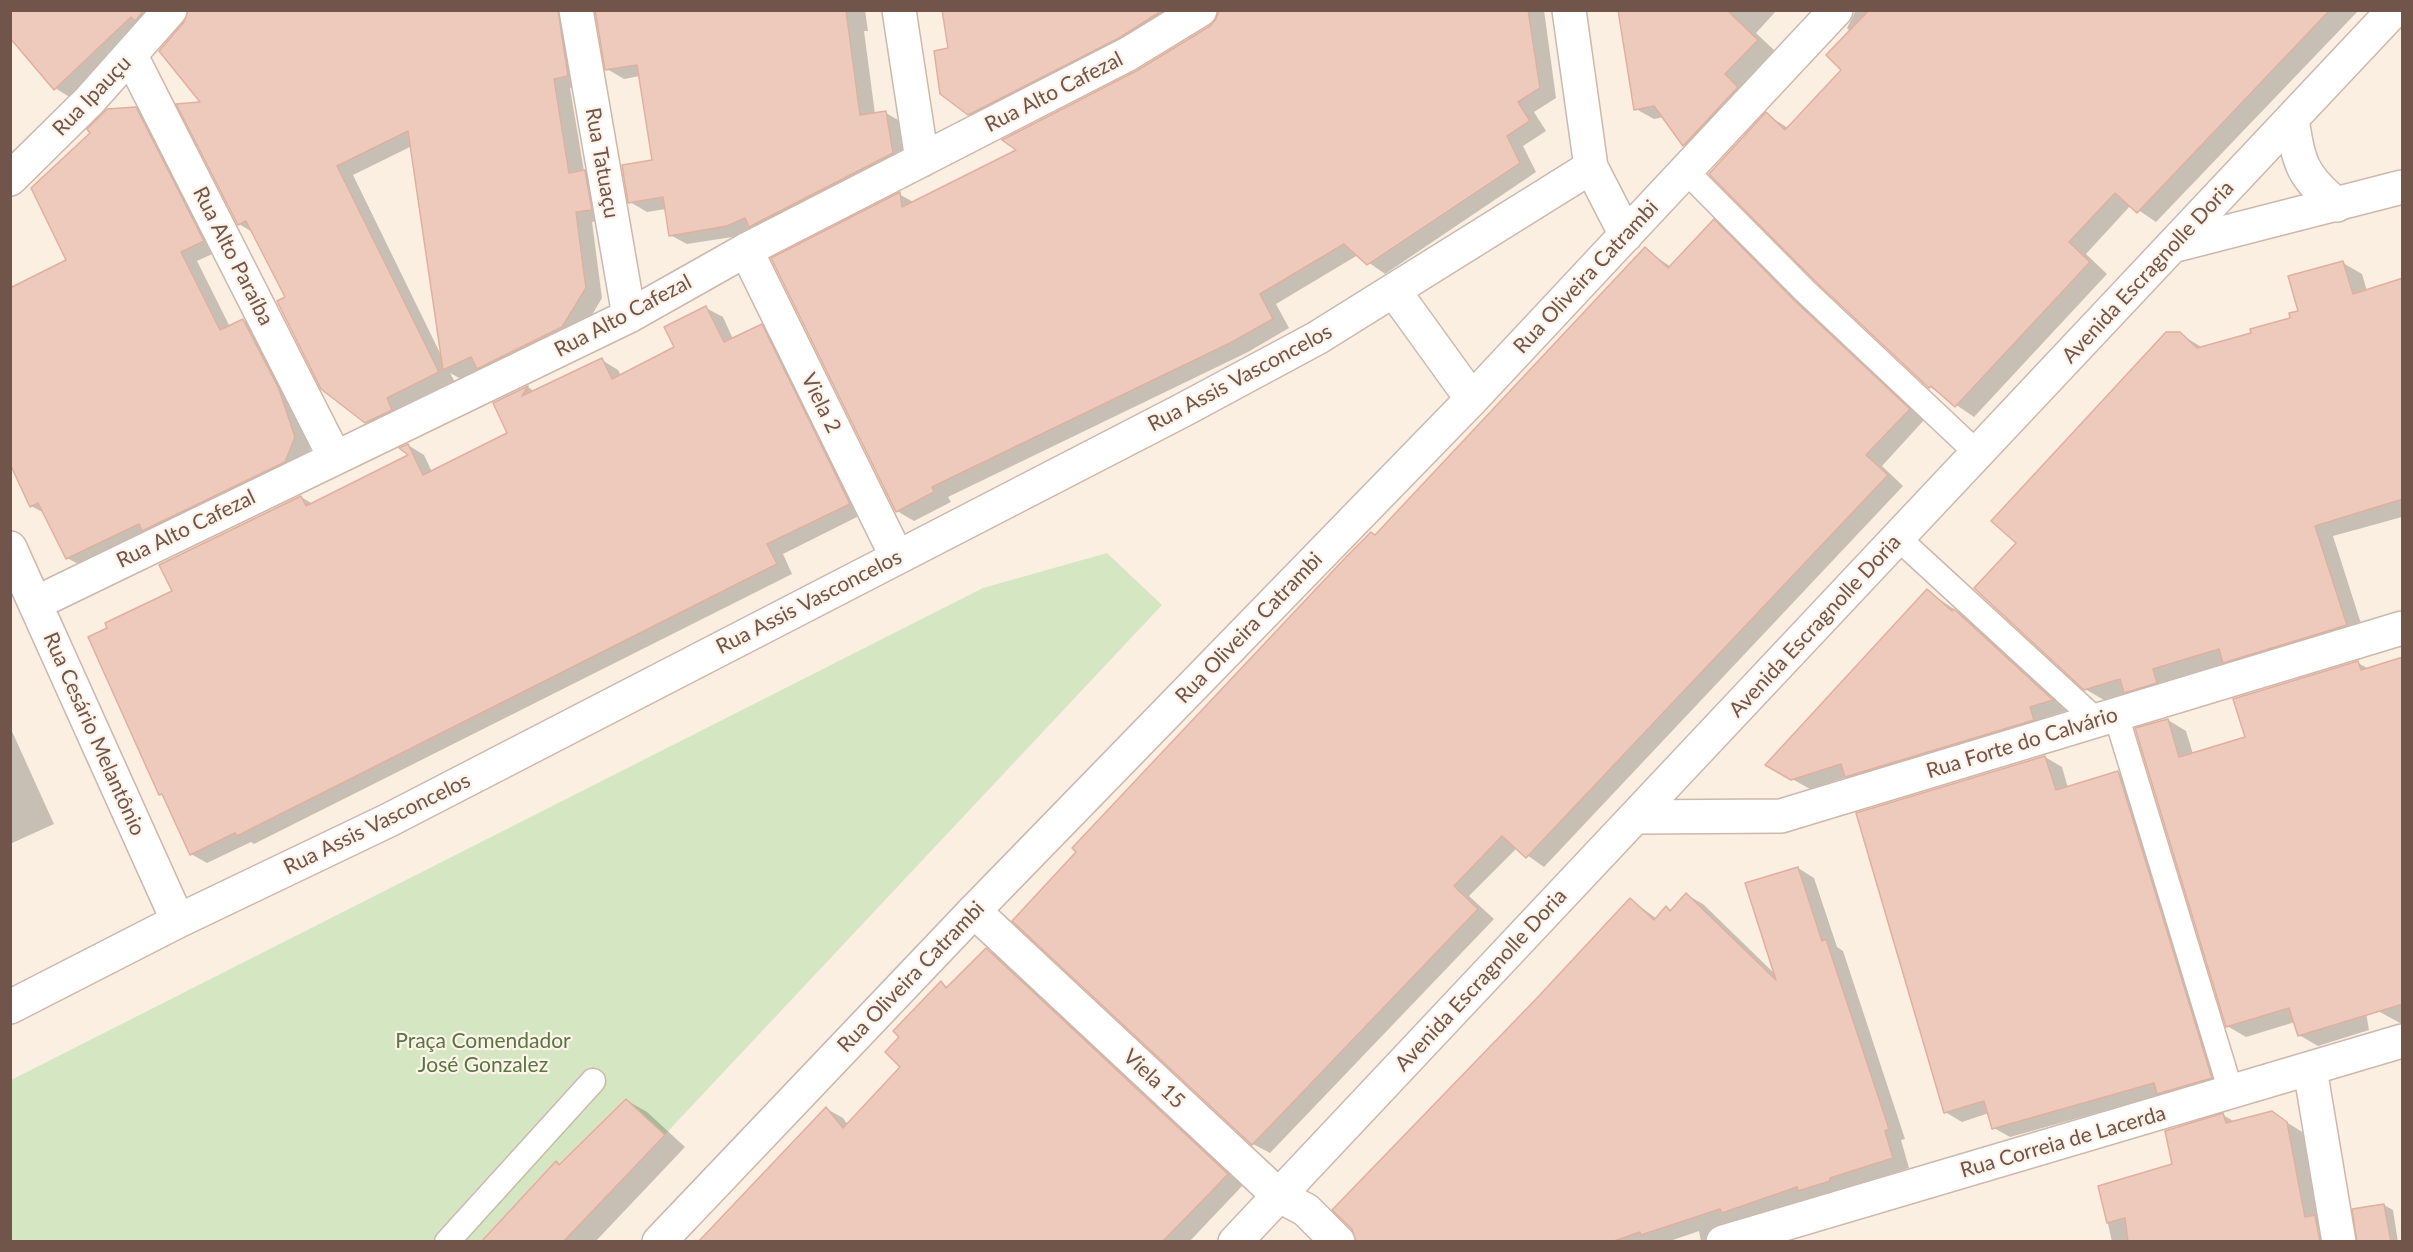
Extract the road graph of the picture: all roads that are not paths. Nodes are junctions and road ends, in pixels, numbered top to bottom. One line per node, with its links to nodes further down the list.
1 (170, 10): 8 (street, Rua Ipauçu)
2 (576, 10): 20 (street, Rua Tatuaçu)
3 (899, 10): 10 (street)
4 (1200, 10): 10 (street, Rua Alto Cafezal)
5 (1569, 10): 11 (street)
6 (1836, 10): 12 (street, Rua Oliveira Catrambi)
7 (2394, 10): 9 (street, Avenida Escragnolle Doria)
8 (131, 56): 13 (street, Rua Ipauçu); 23 (street, Rua Alto Paraíba)
9 (2292, 119): 15 (street); 17 (street, Avenida Escragnolle Doria)
10 (922, 160): 18 (street, Rua Alto Cafezal)
11 (1591, 167): 16 (street); 19 (street, Rua Assis Vasconcelos)
12 (1685, 170): 16 (street, Rua Oliveira Catrambi); 22 (lane)
13 (10, 179)
14 (2403, 187): 15 (street)
15 (2337, 204): 17 (street)
16 (1626, 235): 21 (street, Rua Oliveira Catrambi)
17 (2172, 246): 22 (street, Avenida Escragnolle Doria)
18 (746, 250): 20 (street, Rua Alto Cafezal); 26 (street, Viela 2)
19 (1394, 291): 21 (street); 26 (street, Rua Assis Vasconcelos)
20 (629, 316): 23 (street, Rua Alto Cafezal)
21 (1472, 399): 31 (street, Rua Oliveira Catrambi)
22 (1977, 453): 24 (street, Avenida Escragnolle Doria)
23 (334, 456): 27 (street, Rua Alto Cafezal)
24 (1898, 538): 29 (lane); 30 (street, Avenida Escragnolle Doria)
25 (10, 548): 27 (street, Rua Cesário Melantônio)
26 (897, 557): 32 (street, Rua Assis Vasconcelos)
27 (36, 603): 32 (street, Rua Cesário Melantônio)
28 (2403, 628): 29 (street, Rua Forte do Calvário)
29 (2107, 718): 30 (street, Rua Forte do Calvário); 37 (lane)
30 (1635, 817): 38 (street, Avenida Escragnolle Doria)
31 (974, 911): 38 (street, Viela 15); 40 (street, Rua Oliveira Catrambi)
32 (178, 921): 33 (street, Rua Assis Vasconcelos)
33 (10, 1007)
34 (2403, 1041): 35 (street, Rua Correia de Lacerda)
35 (2310, 1069): 37 (street, Rua Correia de Lacerda); 44 (street)
36 (593, 1081): 39 (lane)
37 (2231, 1092): 43 (street, Rua Correia de Lacerda)
38 (1278, 1195): 41 (street, Avenida Escragnolle Doria); 42 (street, Viela 15)
39 (447, 1242)
40 (659, 1242)
41 (1235, 1242)
42 (1338, 1242)
43 (1724, 1242)
44 (2339, 1242)

